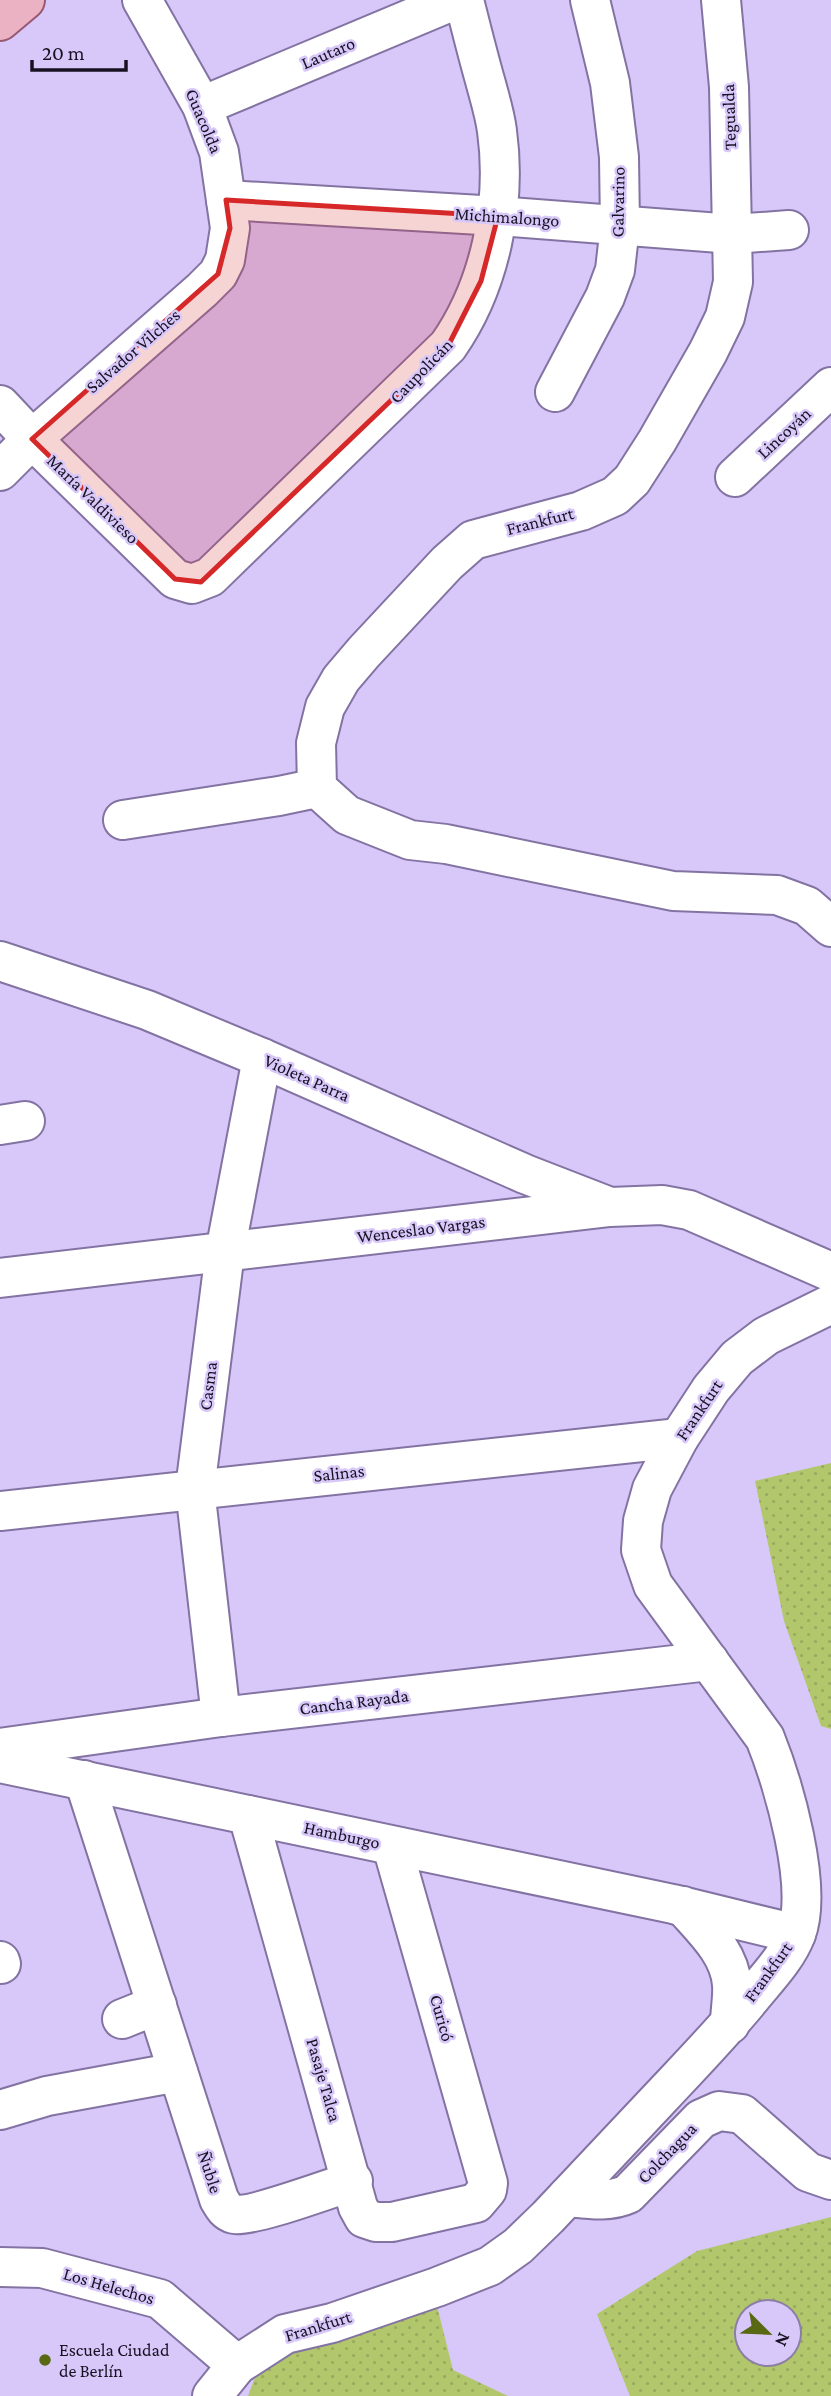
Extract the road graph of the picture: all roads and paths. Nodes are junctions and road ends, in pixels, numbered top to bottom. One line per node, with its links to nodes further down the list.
1 (25, 0): 7 (main road)
2 (142, 0): 8 (street, Guacolda)
3 (455, 0): 8 (street, Lautaro)
4 (464, 0): 10 (street, Caupolicán)
5 (590, 0): 11 (street, Galvarino)
6 (721, 0): 13 (street, Tegualda)
7 (0, 21)
8 (202, 106): 9 (street, Guacolda)
9 (227, 206): 10 (street, Michimalongo); 17 (street, Salvador Vilches)
10 (498, 216): 11 (street, Michimalongo); 20 (street, Caupolicán)
11 (620, 226): 13 (street, Michimalongo); 15 (street, Galvarino)
12 (789, 230): 13 (street, Michimalongo)
13 (733, 234): 21 (street, Frankfurt)
14 (831, 387): 19 (street, Lincoyán)
15 (555, 392)
16 (0, 405): 17 (street, María Valdivieso)
17 (32, 439): 18 (street, Salvador Vilches); 20 (street, María Valdivieso)
18 (0, 471)
19 (735, 478)
20 (192, 584)
21 (317, 788): 22 (street); 23 (street)
22 (123, 820)
23 (831, 927)
24 (0, 961): 25 (street, Violeta Parra)
25 (262, 1058): 26 (street, Violeta Parra); 27 (street, Casma)
26 (610, 1207): 27 (street, Wenceslao Vargas); 28 (street, Wenceslao Vargas)
27 (225, 1252): 29 (street, Wenceslao Vargas); 32 (street, Casma)
28 (831, 1272)
29 (0, 1278)
30 (831, 1304): 31 (street, Frankfurt)
31 (679, 1438): 32 (street, Salinas); 34 (street, Frankfurt)
32 (195, 1489): 33 (street, Salinas); 35 (street, Casma)
33 (0, 1511)
34 (709, 1661): 35 (street, Cancha Rayada); 42 (street, Frankfurt)
35 (221, 1717): 36 (street, Cancha Rayada)
36 (0, 1748)
37 (0, 1763): 38 (street, Hamburgo)
38 (84, 1780): 39 (street, Hamburgo); 43 (street, Ñuble)
39 (248, 1815): 40 (street, Hamburgo); 49 (street, Pasaje Talca)
40 (393, 1846): 41 (street, Hamburgo); 50 (street, Curicó)
41 (683, 1906): 42 (street, Hamburgo); 45 (street)
42 (796, 1934): 45 (street, Frankfurt)
43 (157, 2005): 44 (street); 46 (street, Ñuble)
44 (122, 2019)
45 (730, 2024): 51 (street, Frankfurt)
46 (178, 2072): 47 (street); 49 (street, Ñuble)
47 (0, 2110)
48 (831, 2180): 51 (street, Colchagua)
49 (353, 2181): 50 (street, Pasaje Talca)
50 (487, 2190)
51 (567, 2197): 53 (street, Frankfurt)
52 (0, 2267): 53 (street, Los Helechos)
53 (237, 2365): 54 (street, Frankfurt)
54 (212, 2396)

